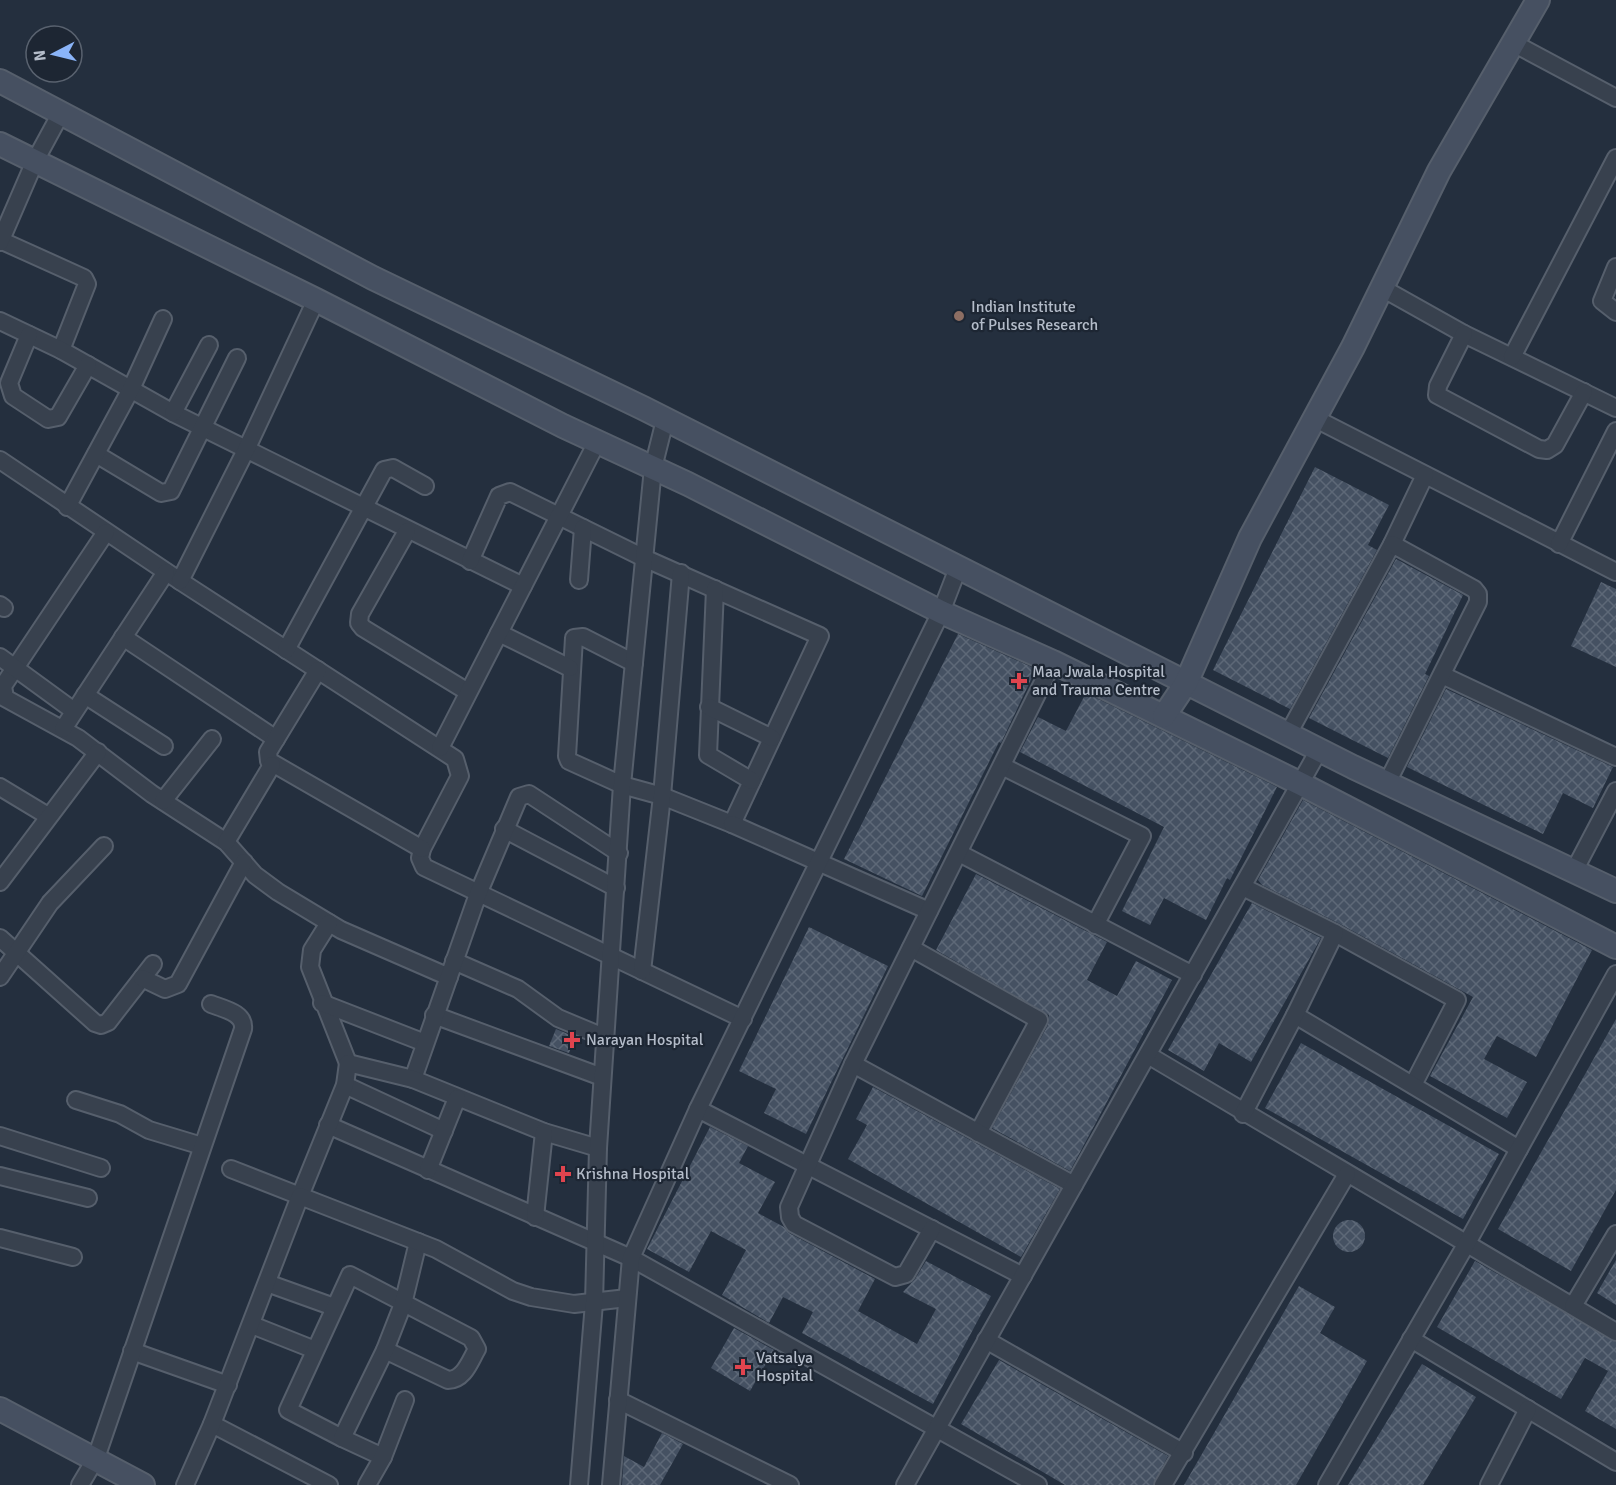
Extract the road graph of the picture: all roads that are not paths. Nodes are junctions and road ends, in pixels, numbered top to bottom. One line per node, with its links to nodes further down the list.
1 (1538, 0): 2 (street)
2 (1513, 43): 4 (street); 11 (street)
3 (0, 81): 5 (street)
4 (1616, 98)
5 (61, 113): 8 (street); 28 (street)
6 (0, 144): 8 (street)
7 (1616, 158): 20 (street)
8 (35, 161): 9 (street); 12 (street)
9 (0, 241): 19 (street)
10 (1616, 267): 13 (street)
11 (1382, 288): 16 (street); 27 (street)
12 (316, 300): 31 (street); 32 (street)
13 (1616, 312)
14 (163, 319): 23 (street)
15 (0, 321): 17 (street)
16 (1464, 334): 20 (street); 24 (street)
17 (29, 335): 19 (street); 22 (street)
18 (208, 345): 26 (street)
19 (61, 350): 22 (street)
20 (1512, 357): 24 (street)
21 (237, 358): 29 (street)
22 (88, 365): 23 (street)
23 (131, 389): 26 (street); 33 (street)
24 (1584, 392): 25 (street)
25 (1616, 408)
26 (173, 413): 29 (street)
27 (1314, 418): 36 (street); 66 (street)
28 (665, 420): 35 (street); 48 (street)
29 (203, 428): 32 (street); 33 (street)
30 (1616, 431): 45 (street)
31 (597, 442): 35 (street); 40 (street)
32 (246, 450): 39 (street); 51 (street)
33 (96, 454): 38 (street)
34 (0, 460): 38 (street)
35 (653, 468): 46 (street); 55 (street)
36 (1425, 475): 44 (street); 45 (street)
37 (425, 486): 39 (street)
38 (67, 507): 43 (street)
39 (363, 508): 42 (street); 58 (street)
40 (558, 517): 41 (street); 47 (street); 53 (street)
41 (583, 528): 46 (street); 52 (street)
42 (407, 531): 47 (street); 67 (street)
43 (106, 532): 51 (street); 62 (street)
44 (1392, 544): 65 (street); 73 (street)
45 (1559, 544): 49 (street)
46 (644, 558): 50 (street); 61 (street)
47 (470, 561): 53 (street)
48 (958, 568): 55 (street); 66 (street)
49 (1616, 572)
50 (681, 573): 54 (street); 90 (street)
51 (173, 577): 57 (street); 58 (street)
52 (579, 580)
53 (523, 586): 56 (street)
54 (715, 589): 69 (street); 74 (street)
55 (941, 612): 60 (street); 101 (street)
56 (499, 633): 63 (street); 67 (street)
57 (123, 637): 68 (street); 76 (street)
58 (286, 650): 64 (street)
59 (0, 657): 62 (street)
60 (1053, 662): 71 (street); 83 (street)
61 (634, 663): 63 (street); 87 (street)
62 (15, 668): 70 (street); 72 (street)
63 (570, 668): 87 (street)
64 (318, 670): 76 (street); 78 (street)
65 (1442, 675): 81 (street); 85 (street)
66 (1186, 683): 71 (street); 73 (street)
67 (468, 692): 78 (street)
68 (85, 695): 70 (street); 77 (street)
69 (710, 707): 74 (street); 84 (street)
70 (74, 711): 72 (street)
71 (1164, 716): 86 (street)
72 (63, 729): 80 (street)
73 (1288, 734): 79 (street)
74 (772, 738): 84 (street)
75 (212, 739): 91 (street)
76 (276, 739): 82 (street)
77 (164, 746)
78 (440, 748): 97 (street)
79 (1319, 750): 85 (street); 86 (street)
80 (98, 753): 91 (street); 92 (street)
81 (1616, 757)
82 (272, 765): 95 (street); 97 (street)
83 (1002, 766): 99 (street); 110 (street)
84 (752, 781): 93 (street)
85 (1387, 783): 102 (street)
86 (1301, 784): 104 (street); 113 (street)
87 (622, 785): 90 (street); 98 (street)
88 (0, 787): 92 (street)
89 (1616, 791): 102 (street)
90 (662, 796): 93 (street); 119 (street)
91 (163, 801): 95 (street)
92 (48, 816): 103 (street)
93 (732, 824): 101 (street)
94 (504, 829): 98 (street); 105 (street); 107 (street)
95 (226, 842): 100 (street)
96 (104, 846): 115 (street)
97 (422, 849): 107 (street)
98 (619, 852): 105 (street)
99 (959, 853): 108 (street); 110 (street)
100 (244, 862): 109 (street); 123 (street)
101 (817, 863): 108 (street); 128 (street)
102 (1575, 871): 106 (street)
103 (0, 882)
104 (1243, 887): 111 (street); 121 (street)
105 (616, 888): 116 (street)
106 (1616, 891)
107 (478, 894): 116 (street); 118 (street)
108 (929, 911): 114 (street)
109 (328, 923): 118 (street); 124 (street)
110 (1095, 925): 121 (street)
111 (1335, 933): 127 (street); 137 (street)
112 (0, 938): 115 (street)
113 (1616, 947)
114 (911, 948): 133 (street); 145 (street)
115 (16, 952): 122 (street); 123 (street)
116 (610, 957): 119 (street); 129 (street)
117 (153, 964): 123 (street)
118 (451, 969): 126 (street); 129 (street)
119 (642, 971): 128 (street)
120 (1616, 974): 149 (street)
121 (1193, 975): 131 (street)
122 (0, 977)
123 (142, 978)
124 (322, 1003): 130 (street); 132 (street)
125 (211, 1004): 147 (street)
126 (434, 1015): 130 (street); 134 (street)
127 (1295, 1016): 137 (street); 141 (street)
128 (743, 1018): 140 (street)
129 (606, 1038): 134 (street)
130 (425, 1043): 135 (street)
131 (1148, 1055): 141 (street); 156 (street)
132 (348, 1063): 135 (street); 136 (street)
133 (853, 1064): 145 (street); 150 (street)
134 (602, 1077): 148 (street)
135 (413, 1079): 138 (street)
136 (345, 1085): 142 (street); 143 (street)
137 (1413, 1085): 149 (street)
138 (457, 1098): 143 (street); 144 (street)
139 (76, 1100): 147 (street)
140 (698, 1109): 150 (street); 167 (street)
141 (1243, 1113): 154 (street)
142 (328, 1125): 153 (street); 157 (street)
143 (444, 1131): 153 (street)
144 (544, 1132): 148 (street); 159 (street)
145 (978, 1133): 156 (street)
146 (0, 1136): 151 (street)
147 (202, 1146): 181 (street)
148 (598, 1148): 165 (street)
149 (1519, 1149): 164 (street)
150 (810, 1164): 160 (street); 160 (street)
151 (101, 1167)
152 (231, 1169): 157 (street)
153 (428, 1170): 159 (street)
154 (1347, 1174): 164 (street); 190 (street)
155 (0, 1176): 158 (street)
156 (1074, 1185): 168 (street)
157 (300, 1196): 163 (street); 169 (street)
158 (88, 1198)
159 (535, 1217): 165 (street)
160 (932, 1229): 168 (street)
161 (1616, 1234): 173 (street)
162 (0, 1238): 166 (street)
163 (418, 1242): 171 (street); 172 (street)
164 (1467, 1243): 173 (street); 177 (street)
165 (597, 1246): 167 (street); 171 (street)
166 (73, 1257)
167 (631, 1258): 170 (street); 188 (street)
168 (1023, 1276): 178 (street)
169 (267, 1283): 174 (street); 175 (street)
170 (627, 1298): 171 (street); 184 (street)
171 (594, 1303): 199 (street)
172 (403, 1304): 174 (street); 180 (street); 180 (street)
173 (1573, 1306): 176 (street)
174 (334, 1307): 179 (street)
175 (252, 1325): 179 (street); 182 (street)
176 (1616, 1332)
177 (1412, 1339): 186 (street); 205 (street)
178 (986, 1340): 188 (street); 190 (street)
179 (315, 1350): 189 (street)
180 (385, 1350): 189 (street)
181 (132, 1351): 182 (street); 192 (street)
182 (228, 1385): 187 (street)
183 (405, 1400): 191 (street)
184 (618, 1400): 200 (street); 201 (street)
185 (0, 1409): 192 (street)
186 (1528, 1409): 193 (street); 206 (street)
187 (212, 1424): 196 (street); 197 (street)
188 (937, 1427): 202 (street); 203 (street)
189 (342, 1438): 191 (street)
190 (1184, 1453): 204 (street)
191 (382, 1457): 198 (street)
192 (96, 1458): 194 (street); 195 (street)
193 (1616, 1462)
194 (80, 1485)
195 (143, 1485)
196 (185, 1485)
197 (329, 1485)
198 (367, 1485)
199 (579, 1485)
200 (611, 1485)
201 (790, 1485)
202 (904, 1485)
203 (1038, 1485)
204 (1163, 1485)
205 (1327, 1485)
206 (1488, 1485)

